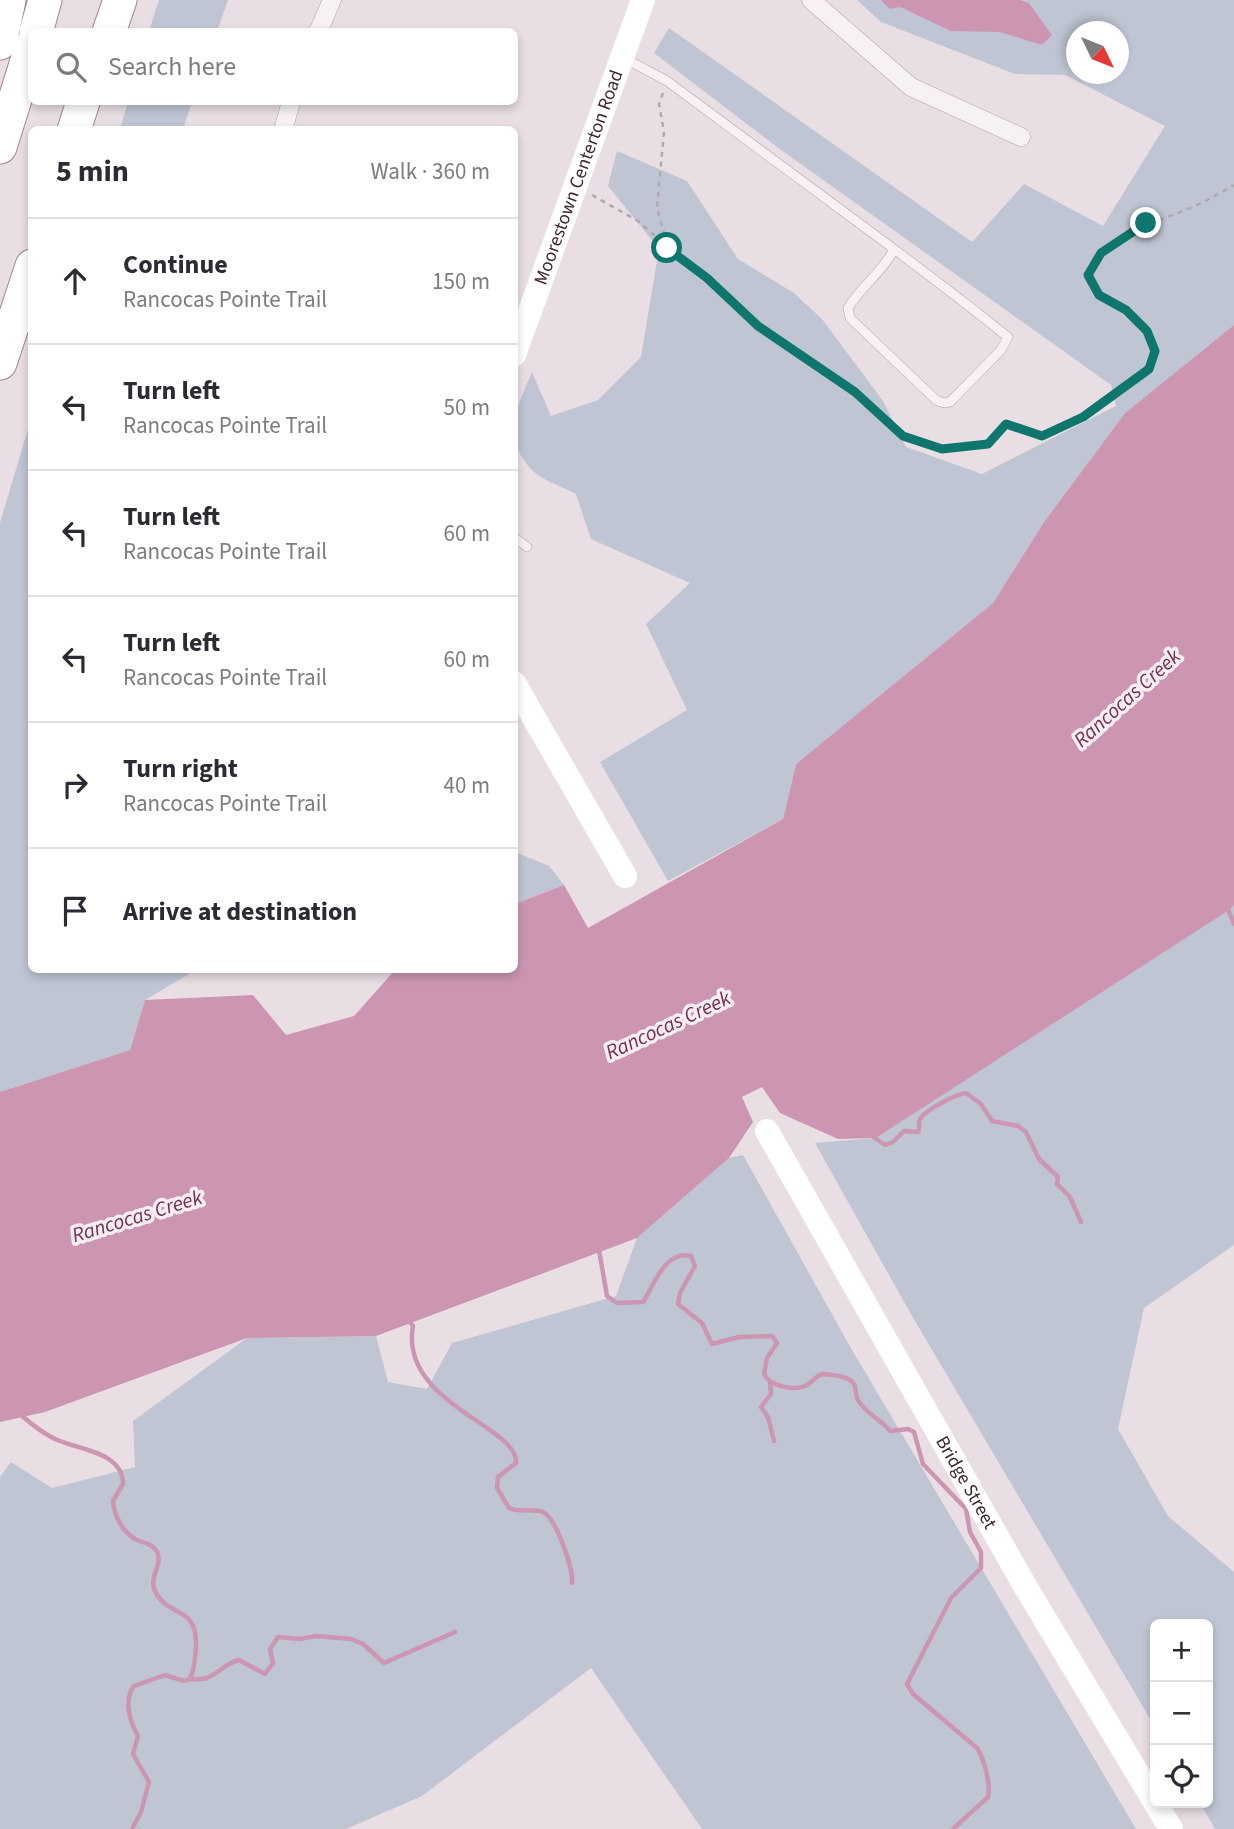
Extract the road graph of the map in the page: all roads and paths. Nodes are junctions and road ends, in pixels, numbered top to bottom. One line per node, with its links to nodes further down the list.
1 (9, 0): 10 (highway)
2 (45, 0): 7 (highway)
3 (120, 0): 8 (highway)
4 (332, 0): 9 (street)
5 (643, 0): 12 (main road, Moorestown Centerton Road)
6 (811, 0): 18 (street)
7 (37, 28)
8 (110, 28)
9 (320, 28)
10 (0, 43)
11 (28, 58): 19 (highway)
12 (623, 58): 13 (lane); 21 (main road, Moorestown Centerton Road)
13 (667, 81): 22 (path); 23 (lane)
14 (82, 105): 16 (highway)
15 (290, 105): 17 (street)
16 (75, 126)
17 (284, 126)
18 (1021, 137)
19 (0, 147)
20 (1234, 185): 22 (path)
21 (576, 186): 22 (path); 25 (main road, Moorestown Centerton Road)
22 (667, 248)
23 (894, 249): 23 (lane)
24 (28, 278): 26 (highway)
25 (518, 344)
26 (0, 363)
27 (518, 540): 28 (lane)
28 (527, 547)
29 (518, 689): 30 (main road)
30 (625, 876)
31 (767, 1131): 32 (main road, Bridge Street)
32 (1171, 1829)

